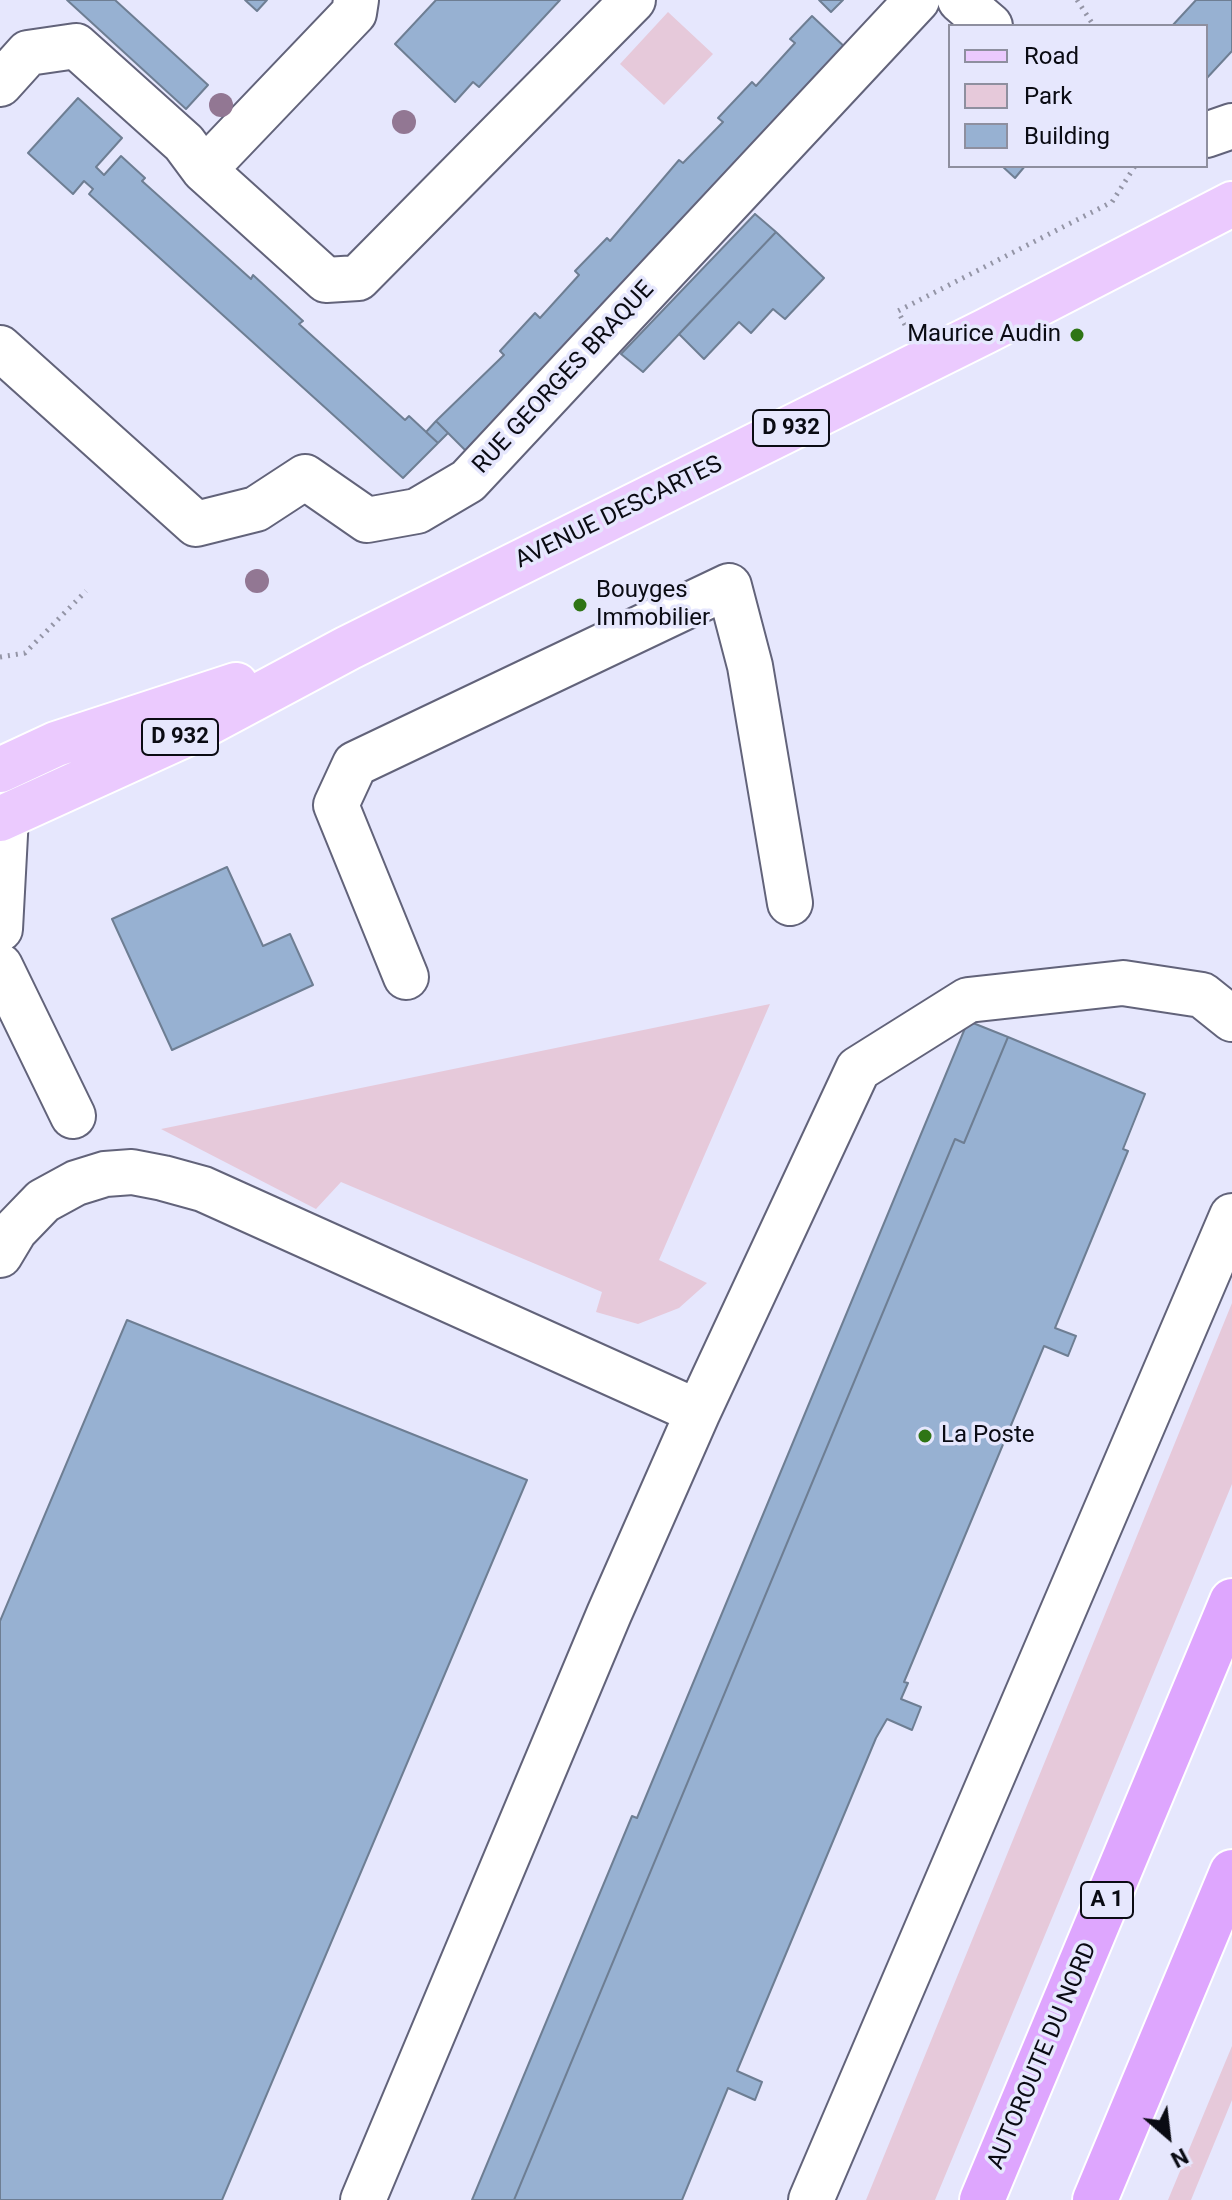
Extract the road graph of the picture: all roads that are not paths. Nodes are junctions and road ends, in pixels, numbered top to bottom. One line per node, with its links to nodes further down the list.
1 (356, 0): 9 (street)
2 (633, 0): 9 (street)
3 (917, 0): 11 (street, RUE GEORGES BRAQUE)
4 (960, 0): 5 (street)
5 (988, 24)
6 (0, 84): 9 (street)
7 (1232, 126): 8 (street)
8 (1208, 134)
9 (204, 170)
10 (1232, 204): 12 (main road, AVENUE DESCARTES / D 932)
11 (0, 348)
12 (348, 648): 13 (main road, AVENUE DESCARTES / D 932); 14 (main road, AVENUE DESCARTES / D 932)
13 (0, 770)
14 (2, 813): 16 (street)
15 (790, 903): 18 (street)
16 (0, 929)
17 (0, 966): 20 (street)
18 (406, 977)
19 (1232, 1019): 23 (street)
20 (73, 1116)
21 (1232, 1216): 27 (street)
22 (0, 1255): 23 (street)
23 (698, 1412): 26 (street)
24 (1232, 1601): 28 (highway, AUTOROUTE DU NORD / A 1)
25 (1232, 1872): 29 (highway)
26 (363, 2200)
27 (811, 2200)
28 (982, 2200)
29 (1095, 2200)

